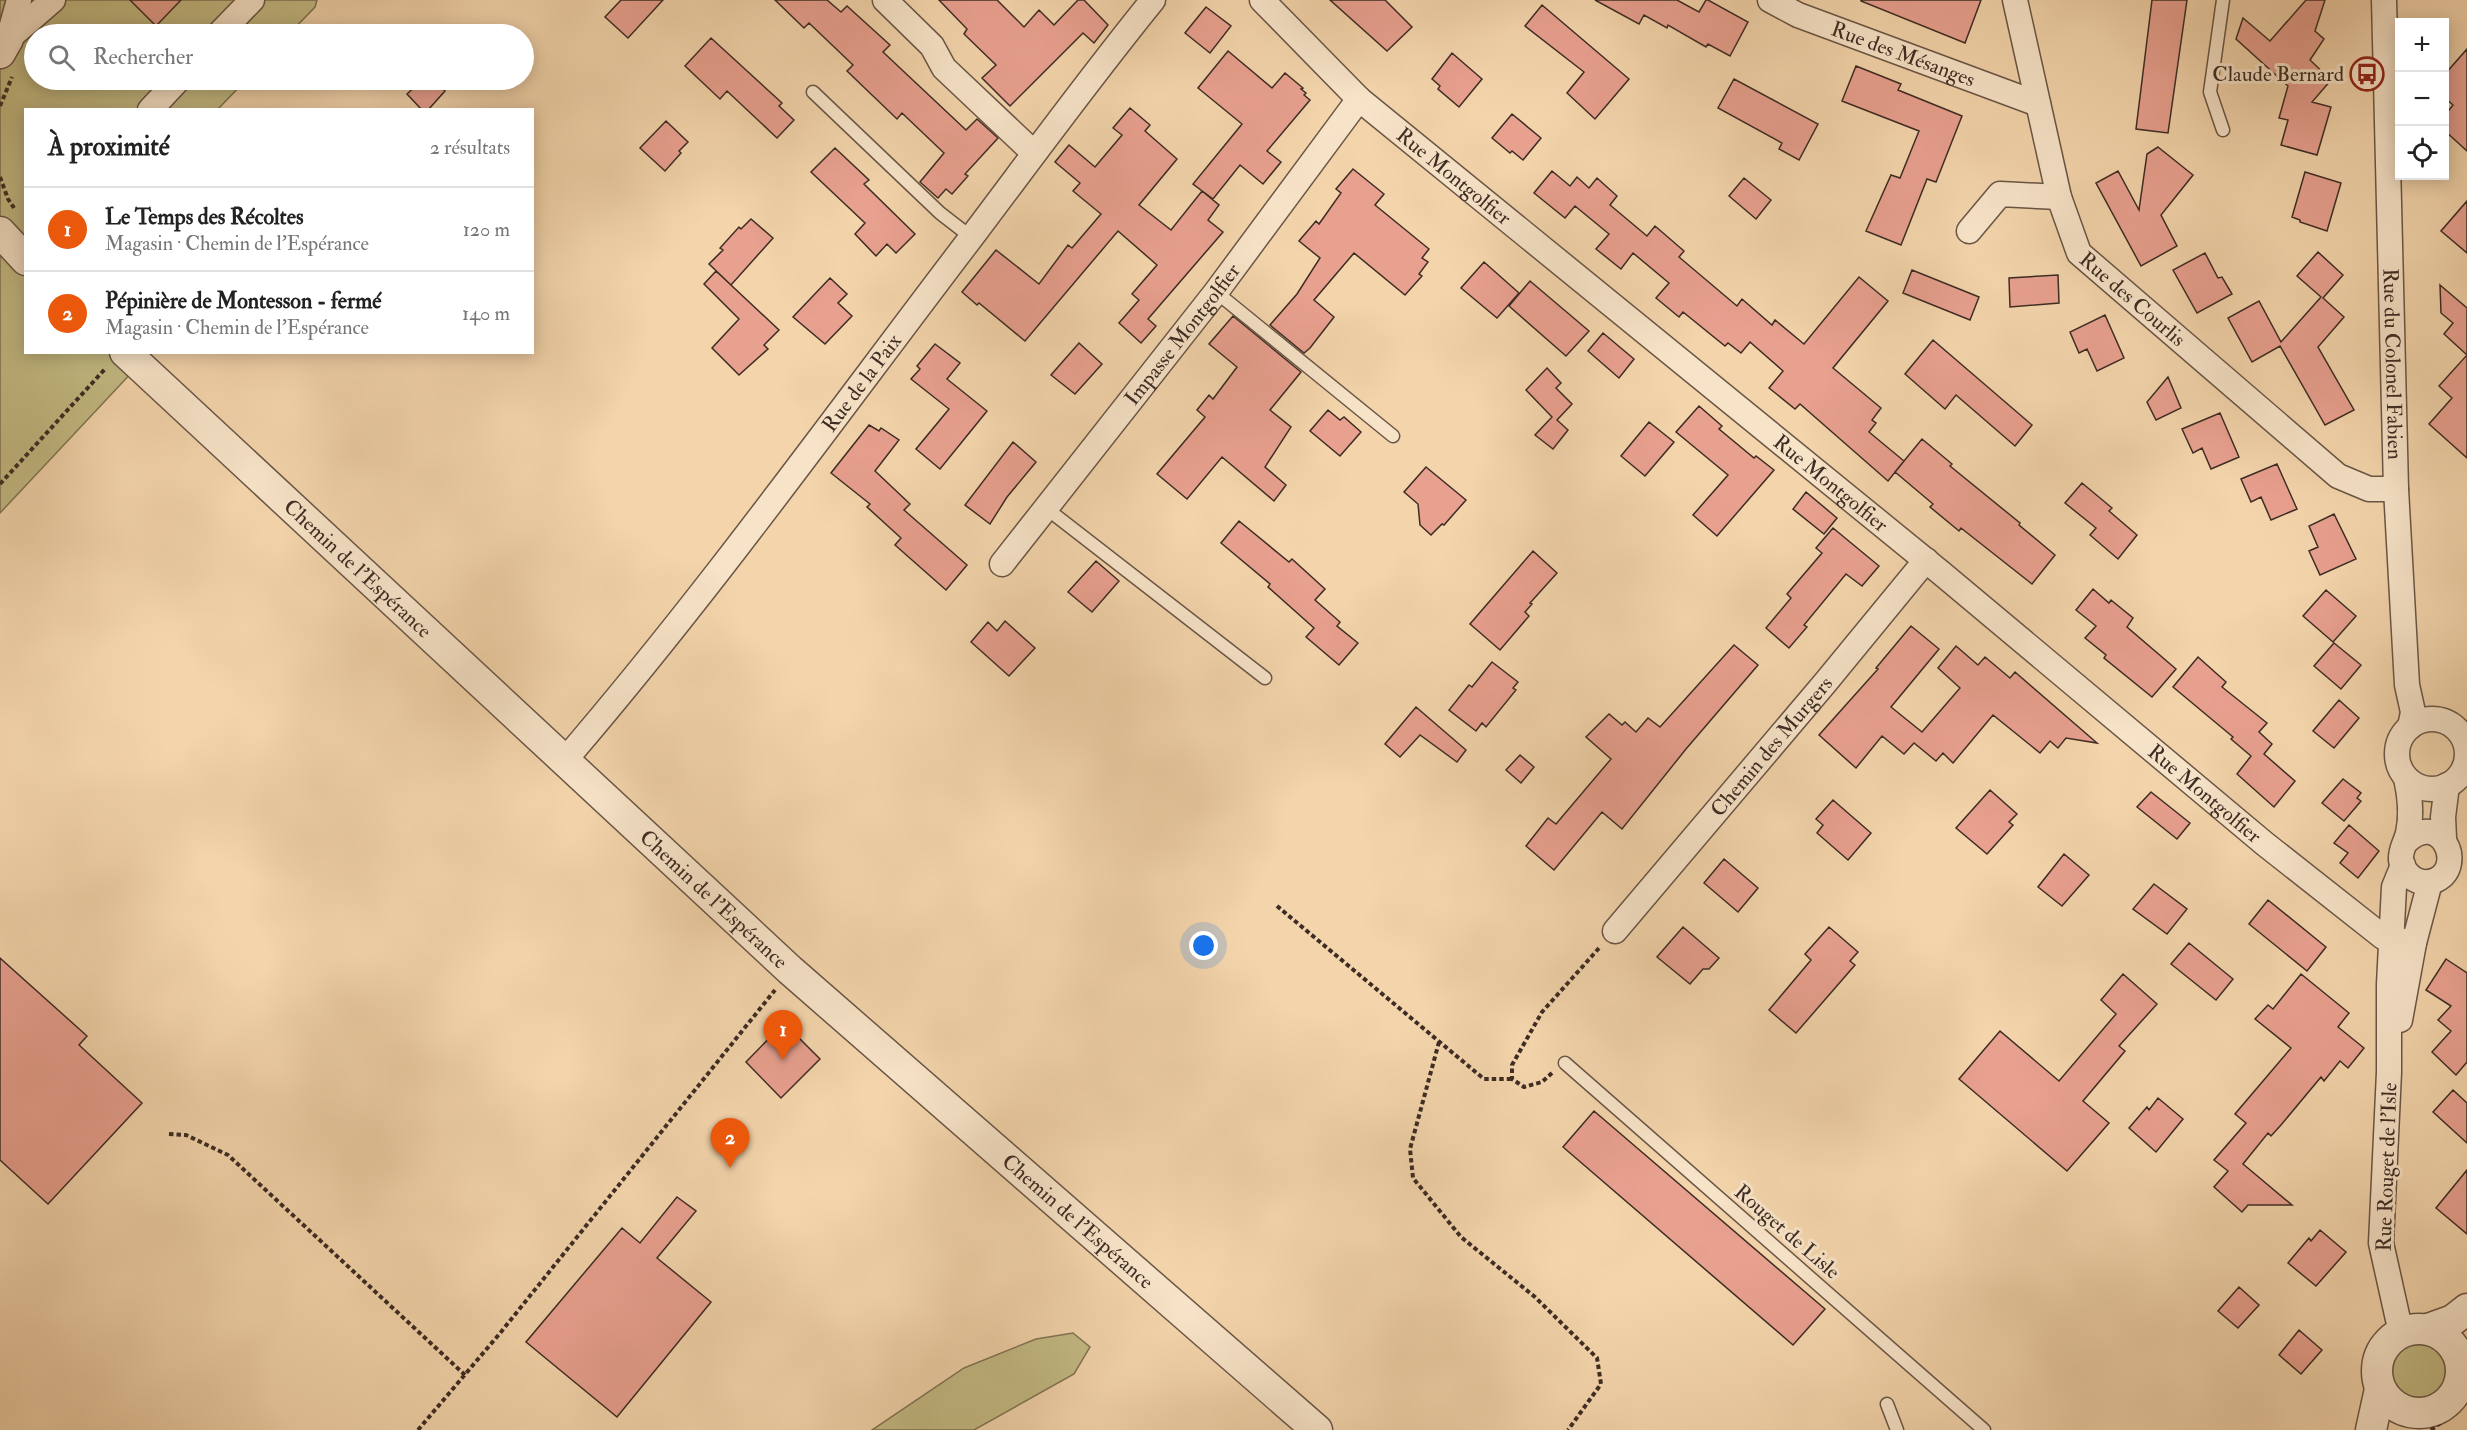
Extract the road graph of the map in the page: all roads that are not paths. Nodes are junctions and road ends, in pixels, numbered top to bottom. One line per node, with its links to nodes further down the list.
1 (20, 0): 15 (street)
2 (32, 0): 15 (lane)
3 (53, 0): 12 (street)
4 (252, 0): 13 (street)
5 (885, 0): 22 (street)
6 (1153, 0): 22 (street, Rue de la Paix)
7 (1262, 0): 18 (street, Rue Montgolfier)
8 (1770, 0): 19 (street, Rue des Mésanges)
9 (2015, 0): 19 (street, Rue des Courlis)
10 (2223, 0): 21 (lane)
11 (2384, 0): 31 (street, Rue du Colonel Fabien)
12 (27, 24)
13 (229, 24)
14 (24, 27): 15 (street)
15 (4, 46)
16 (169, 90): 20 (street)
17 (813, 92): 26 (lane)
18 (1359, 99): 28 (street, Impasse Montgolfier); 33 (street, Rue Montgolfier)
19 (2038, 104): 23 (street, Rue des Courlis)
20 (152, 108)
21 (2223, 130)
22 (1034, 153): 26 (street, Rue de la Paix)
23 (2059, 197): 25 (street); 31 (street, Rue des Courlis)
24 (7, 220): 27 (street)
25 (1969, 231)
26 (971, 237): 38 (street, Rue de la Paix)
27 (24, 257)
28 (1216, 292): 30 (lane); 32 (street, Impasse Montgolfier)
29 (119, 357): 38 (street, Chemin de l'Espérance)
30 (1393, 436)
31 (2396, 489): 36 (street, Rue du Colonel Fabien)
32 (1046, 508): 34 (street, Impasse Montgolfier); 35 (lane)
33 (1926, 560): 45 (street, Chemin des Murgers); 46 (street, Rue Montgolfier)
34 (1002, 564)
35 (1264, 678)
36 (2410, 727): 37 (street); 39 (street)
37 (2467, 754): 40 (street)
38 (565, 759): 54 (street, Chemin de l'Espérance)
39 (2406, 778): 40 (street); 42 (street, Rue Rouget de l'Isle)
40 (2447, 785): 41 (street)
41 (2444, 838): 42 (street); 43 (street)
42 (2404, 854): 44 (street); 46 (street, Rue Rouget de l'Isle)
43 (2459, 865): 44 (street)
44 (2430, 882): 46 (street, Rue Rouget de l'Isle)
45 (1615, 931)
46 (2402, 941): 49 (street, Rue Rouget de l'Isle)
47 (1565, 1063): 56 (lane, Rouget de Lisle)
48 (2467, 1309): 49 (street)
49 (2414, 1331): 50 (street); 51 (street)
50 (2464, 1361): 53 (street)
51 (2380, 1389): 53 (street); 57 (street)
52 (1887, 1404): 55 (lane)
53 (2420, 1424)
54 (1317, 1430)
55 (1897, 1430)
56 (1984, 1430)
57 (2372, 1430)

